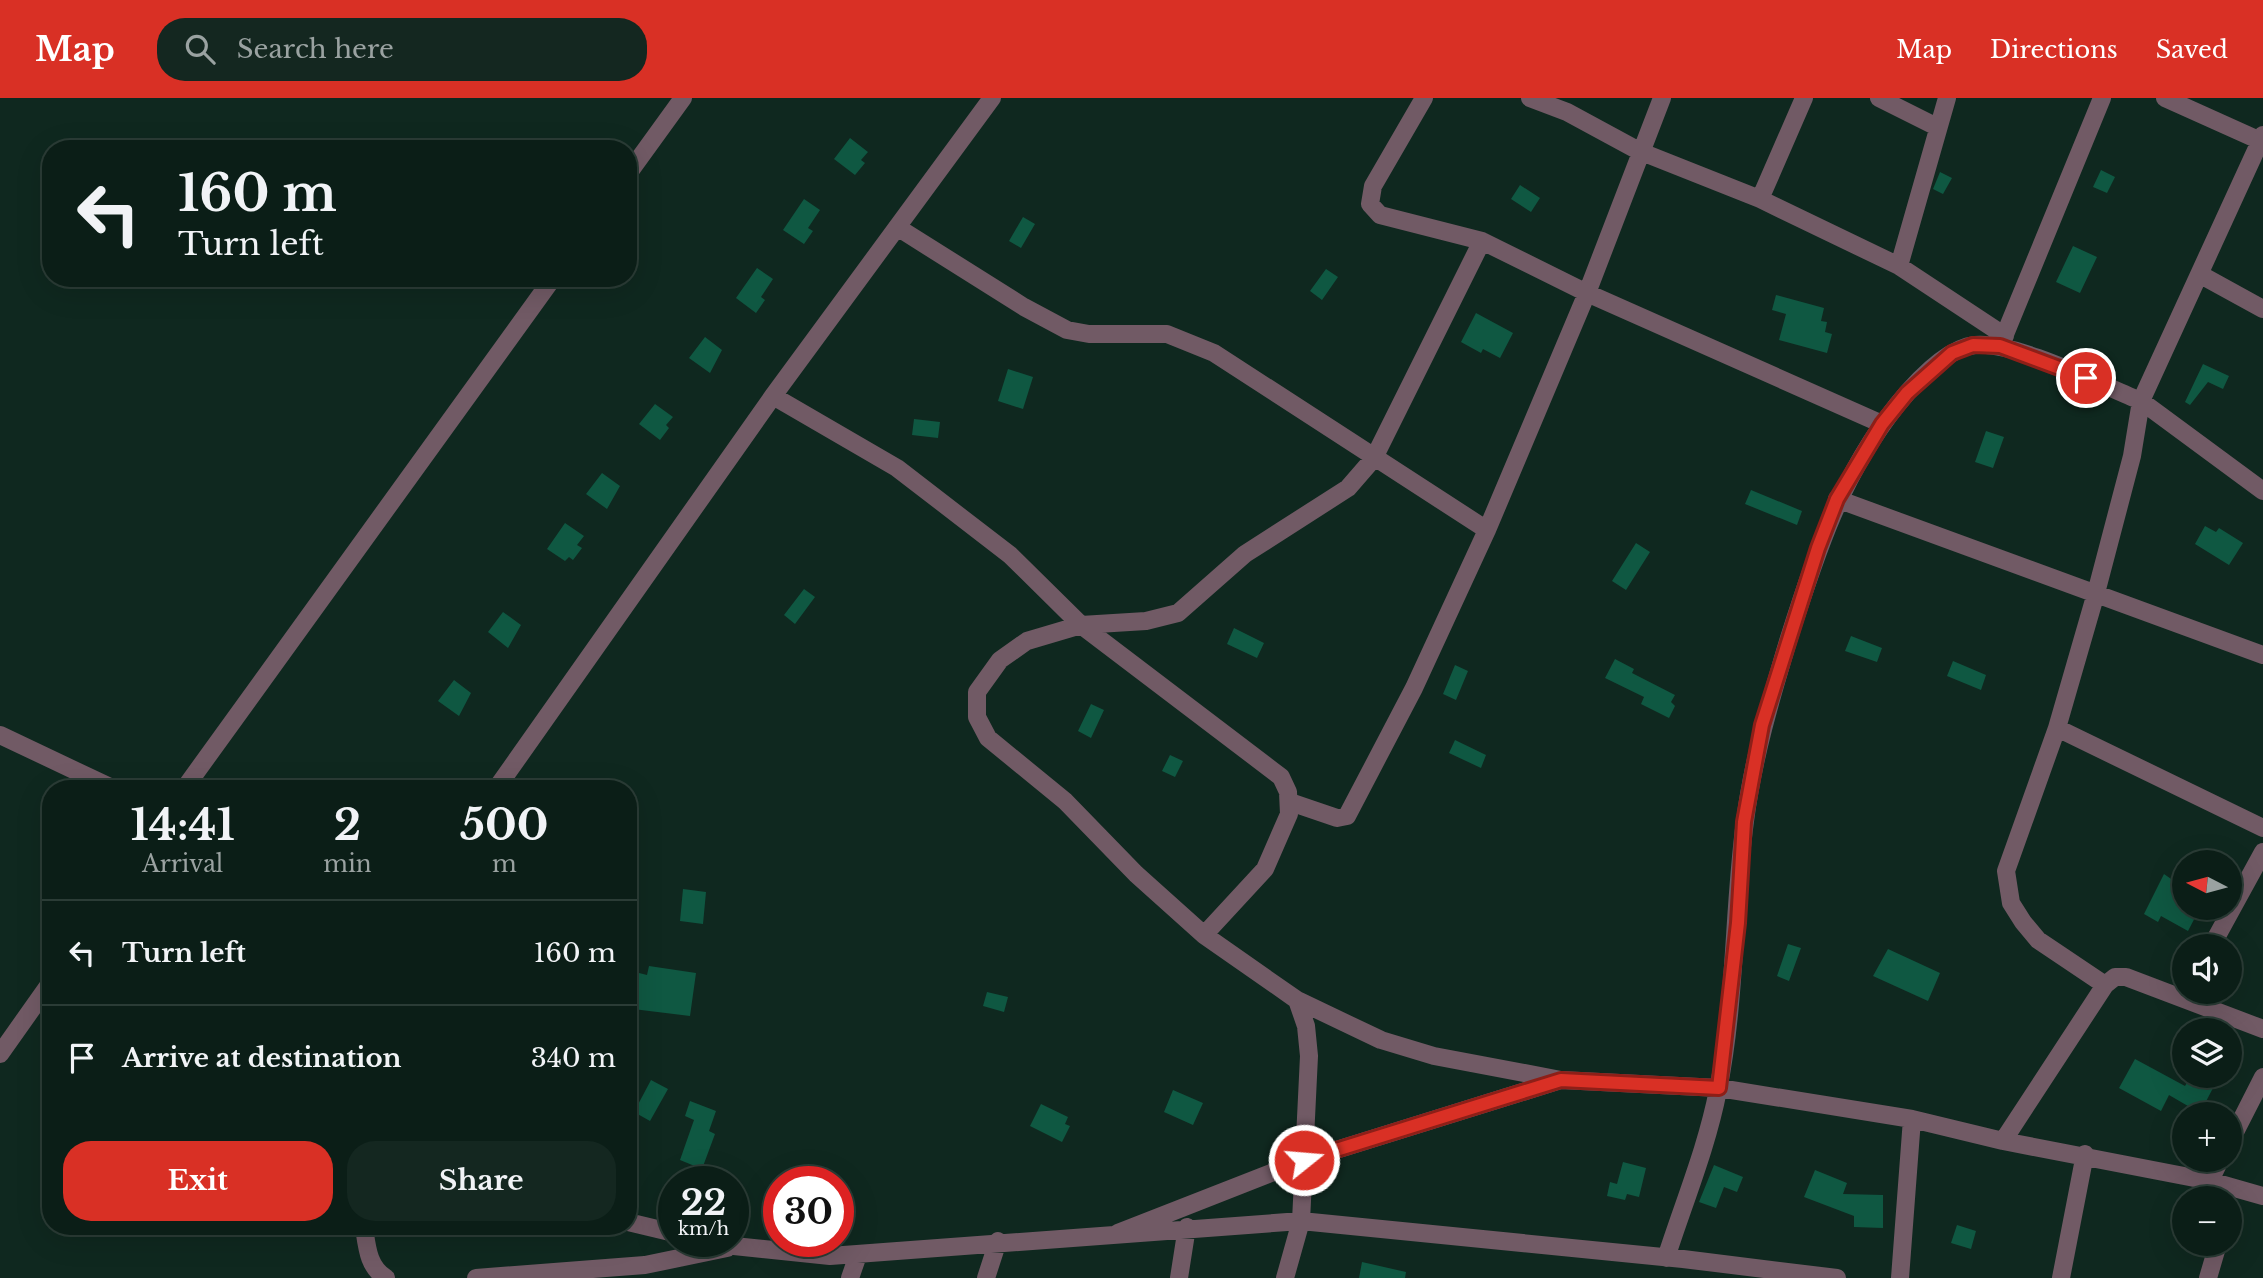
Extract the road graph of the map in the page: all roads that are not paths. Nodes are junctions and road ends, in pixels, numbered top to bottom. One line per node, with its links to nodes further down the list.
1 (683, 98): 14 (street)
2 (992, 98): 16 (street)
3 (1424, 98): 17 (street)
4 (1530, 98): 13 (street)
5 (1662, 98): 13 (street)
6 (1804, 98): 15 (street)
7 (1879, 98): 11 (street)
8 (1947, 98): 11 (street)
9 (2102, 98): 23 (street)
10 (2165, 98): 12 (street)
11 (1937, 127): 18 (street)
12 (2262, 139): 19 (street)
13 (1639, 151): 15 (street); 21 (street)
14 (637, 162)
15 (1760, 199): 18 (street)
16 (897, 227): 24 (street); 27 (street)
17 (1482, 241): 21 (street); 27 (street)
18 (1899, 266): 23 (street)
19 (2201, 275): 22 (street); 25 (street)
20 (547, 287): 37 (street)
21 (1587, 293): 26 (street); 30 (street)
22 (2263, 309)
23 (2003, 341): 25 (street); 26 (street)
24 (773, 396): 32 (street); 38 (street)
25 (2141, 401): 28 (street); 31 (street)
26 (1882, 424): 29 (street)
27 (1374, 458): 30 (street); 32 (street)
28 (2263, 491)
29 (1837, 499): 31 (street); 53 (street)
30 (1487, 530): 39 (street)
31 (2096, 593): 33 (street); 34 (street)
32 (1082, 625): 39 (street); 42 (street)
33 (2263, 655)
34 (2057, 727): 40 (street); 44 (street)
35 (0, 735): 36 (street)
36 (95, 780)
37 (190, 780)
38 (502, 780)
39 (1290, 802): 42 (street)
40 (2263, 828)
41 (2263, 852): 43 (street)
42 (1204, 934): 47 (street)
43 (2218, 934)
44 (2105, 985): 45 (street); 56 (street)
45 (2172, 992)
46 (42, 995): 50 (street)
47 (1297, 1000): 52 (street); 58 (street)
48 (2203, 1004): 49 (street)
49 (2263, 1029)
50 (0, 1054)
51 (2263, 1077): 54 (street)
52 (1561, 1080): 53 (street); 58 (street)
53 (1719, 1088): 55 (street); 75 (street)
54 (2242, 1118)
55 (1912, 1119): 56 (street); 84 (street)
56 (2003, 1141): 57 (street)
57 (2085, 1154): 60 (street); 85 (street)
58 (1304, 1160): 64 (street); 68 (street)
59 (2214, 1172): 60 (street)
60 (2210, 1181): 61 (street)
61 (2228, 1186)
62 (2242, 1190): 63 (street)
63 (2263, 1196)
64 (1301, 1221): 66 (street); 75 (street); 81 (street)
65 (637, 1224): 67 (street)
66 (1187, 1227): 68 (street); 80 (street)
67 (658, 1229)
68 (1118, 1233): 70 (street)
69 (365, 1235): 76 (street)
70 (998, 1241): 72 (street); 79 (street)
71 (749, 1248): 72 (street)
72 (858, 1255): 78 (street)
73 (2214, 1256): 86 (street)
74 (682, 1257): 77 (street)
75 (1675, 1259): 82 (street); 83 (street)
76 (386, 1278)
77 (476, 1278)
78 (850, 1278)
79 (986, 1278)
80 (1179, 1278)
81 (1285, 1278)
82 (1682, 1278)
83 (1837, 1278)
84 (1900, 1278)
85 (2061, 1278)
86 (2208, 1278)

